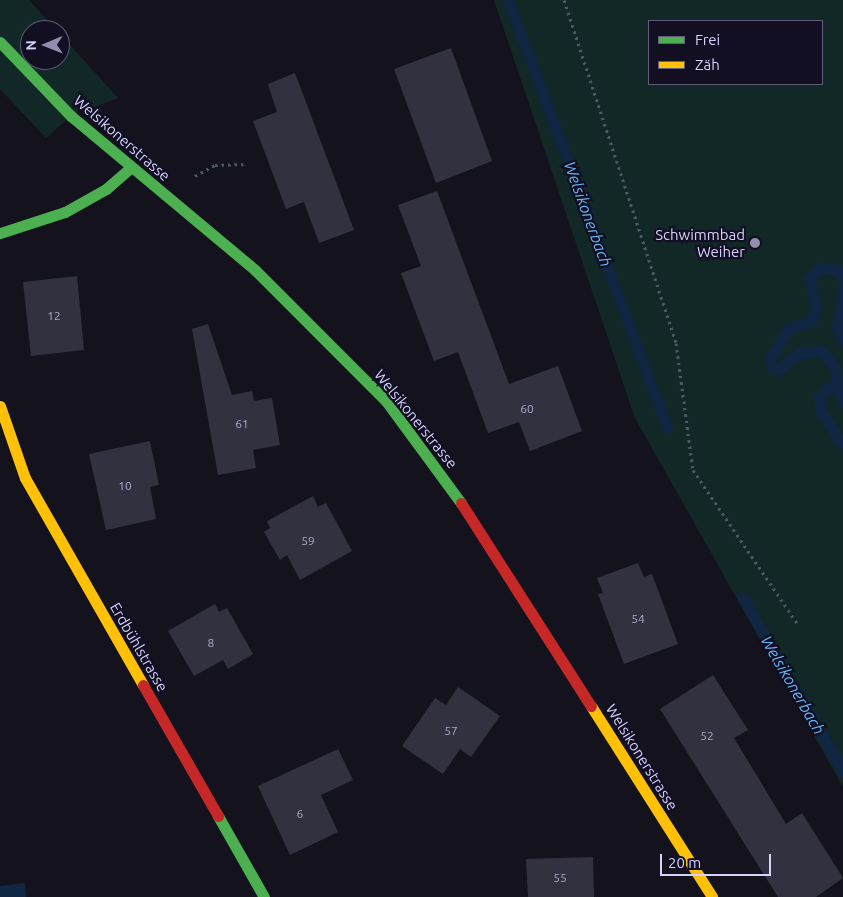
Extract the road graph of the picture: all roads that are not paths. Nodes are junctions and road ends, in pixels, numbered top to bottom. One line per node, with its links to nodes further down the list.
1 (0, 42): 2 (main road, Welsikonerstrasse)
2 (131, 167): 3 (main road); 6 (main road, Welsikonerstrasse)
3 (0, 233)
4 (0, 406): 5 (main road, Erdbühlstrasse)
5 (264, 897)
6 (712, 897)

